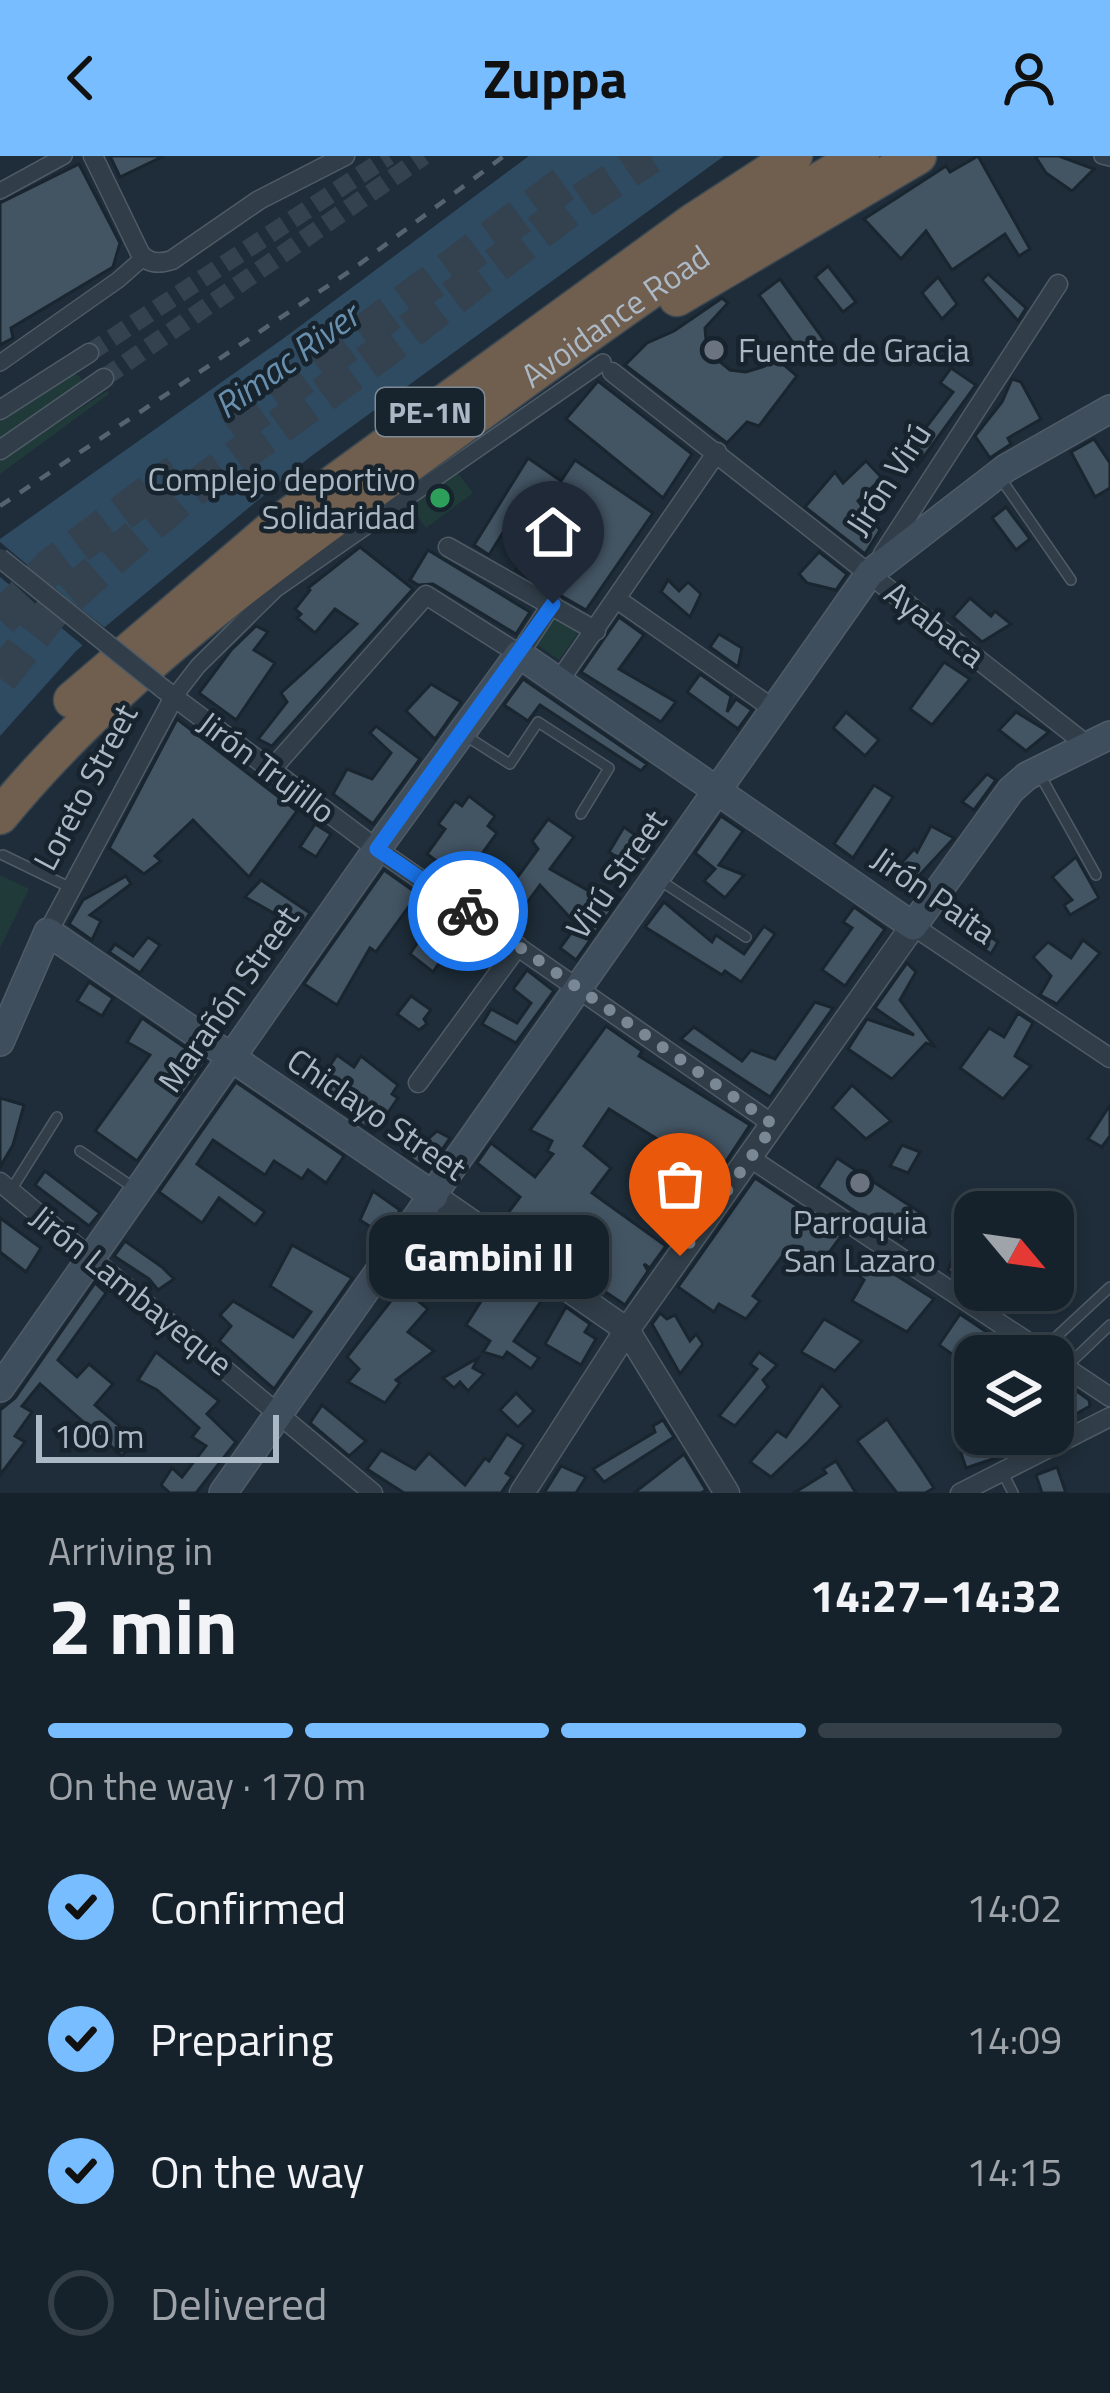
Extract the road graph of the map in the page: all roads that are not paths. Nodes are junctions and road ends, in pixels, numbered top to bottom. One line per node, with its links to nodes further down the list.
1 (64, 156): 7 (street)
2 (93, 156): 8 (street)
3 (345, 156): 8 (street)
4 (794, 156): 35 (highway, Avoidance Road / PE-1N)
5 (861, 156): 13 (highway, Avoidance Road / PE-1N)
6 (918, 156): 13 (highway)
7 (0, 191)
8 (143, 258): 11 (street)
9 (1058, 284): 22 (street, Jirón Virú)
10 (89, 353): 16 (street)
11 (0, 363)
12 (608, 367): 18 (street, Ayabaca); 29 (street)
13 (536, 372): 38 (highway, Avoidance Road / PE-1N)
14 (104, 378): 17 (street)
15 (1110, 409): 19 (main road)
16 (0, 410)
17 (0, 450)
18 (717, 452): 22 (street, Ayabaca); 24 (street)
19 (998, 475): 22 (main road); 23 (lane)
20 (448, 547): 25 (street)
21 (0, 558): 29 (street, Jirón Trujillo, bridge)
22 (870, 573): 30 (main road, Jirón Virú); 32 (street, Ayabaca)
23 (1071, 580)
24 (618, 600): 26 (street); 30 (street)
25 (553, 604): 26 (street); 27 (street)
26 (596, 631): 28 (street)
27 (519, 654): 28 (main road, Jirón Paita); 31 (main road, Marañón Street); 33 (street)
28 (559, 681): 36 (main road, Jirón Paita)
29 (168, 693): 33 (street, Jirón Trujillo); 43 (street, Loreto Street)
30 (775, 710): 36 (main road, Virú Street)
31 (461, 733): 37 (lane); 39 (main road, Marañón Street)
32 (1101, 745): 34 (main road)
33 (271, 770): 39 (street, Jirón Trujillo)
34 (1038, 771): 41 (lane); 44 (main road)
35 (0, 778)
36 (719, 788): 42 (main road, Virú Street); 44 (main road, Jirón Paita)
37 (581, 814)
38 (0, 816)
39 (377, 849): 47 (street, Jirón Trujillo); 50 (main road, Marañón Street)
40 (3, 855): 43 (lane)
41 (1096, 875)
42 (657, 878): 46 (lane); 48 (main road, Virú Street)
43 (71, 888): 45 (street, Loreto Street)
44 (913, 926): 51 (street, Jirón Paita); 54 (street)
45 (48, 932): 49 (main road, Loreto Street); 50 (main road, Chiclayo Street)
46 (746, 937)
47 (518, 946): 48 (street, Jirón Trujillo); 52 (street)
48 (580, 989): 54 (street, Jirón Trujillo); 59 (main road, Virú Street)
49 (0, 1042)
50 (229, 1058): 58 (main road, Marañón Street); 59 (main road, Chiclayo Street)
51 (1110, 1058)
52 (418, 1083)
53 (57, 1117): 57 (lane)
54 (774, 1125): 56 (street)
55 (80, 1150): 58 (lane)
56 (750, 1158): 63 (street); 64 (street)
57 (6, 1186): 60 (street, Jirón Lambayeque)
58 (138, 1191): 60 (main road, Marañón Street)
59 (434, 1196): 63 (street, Chiclayo Street); 70 (main road, Virú Street)
60 (92, 1258): 68 (main road, Marañón Street); 70 (street, Jirón Lambayeque)
61 (1110, 1287): 65 (lane)
62 (1110, 1325): 66 (lane)
63 (627, 1330): 75 (street); 76 (street, Chiclayo Street)
64 (1016, 1335)
65 (1071, 1335)
66 (1074, 1346)
67 (1074, 1373): 69 (street)
68 (0, 1388)
69 (1110, 1397)
70 (281, 1413): 73 (main road, Virú Street); 74 (street, Jirón Lambayeque)
71 (1110, 1417): 72 (street)
72 (1002, 1471): 77 (street); 78 (lane)
73 (223, 1493)
74 (373, 1493)
75 (522, 1493)
76 (727, 1493)
77 (959, 1493)
78 (1013, 1493)

